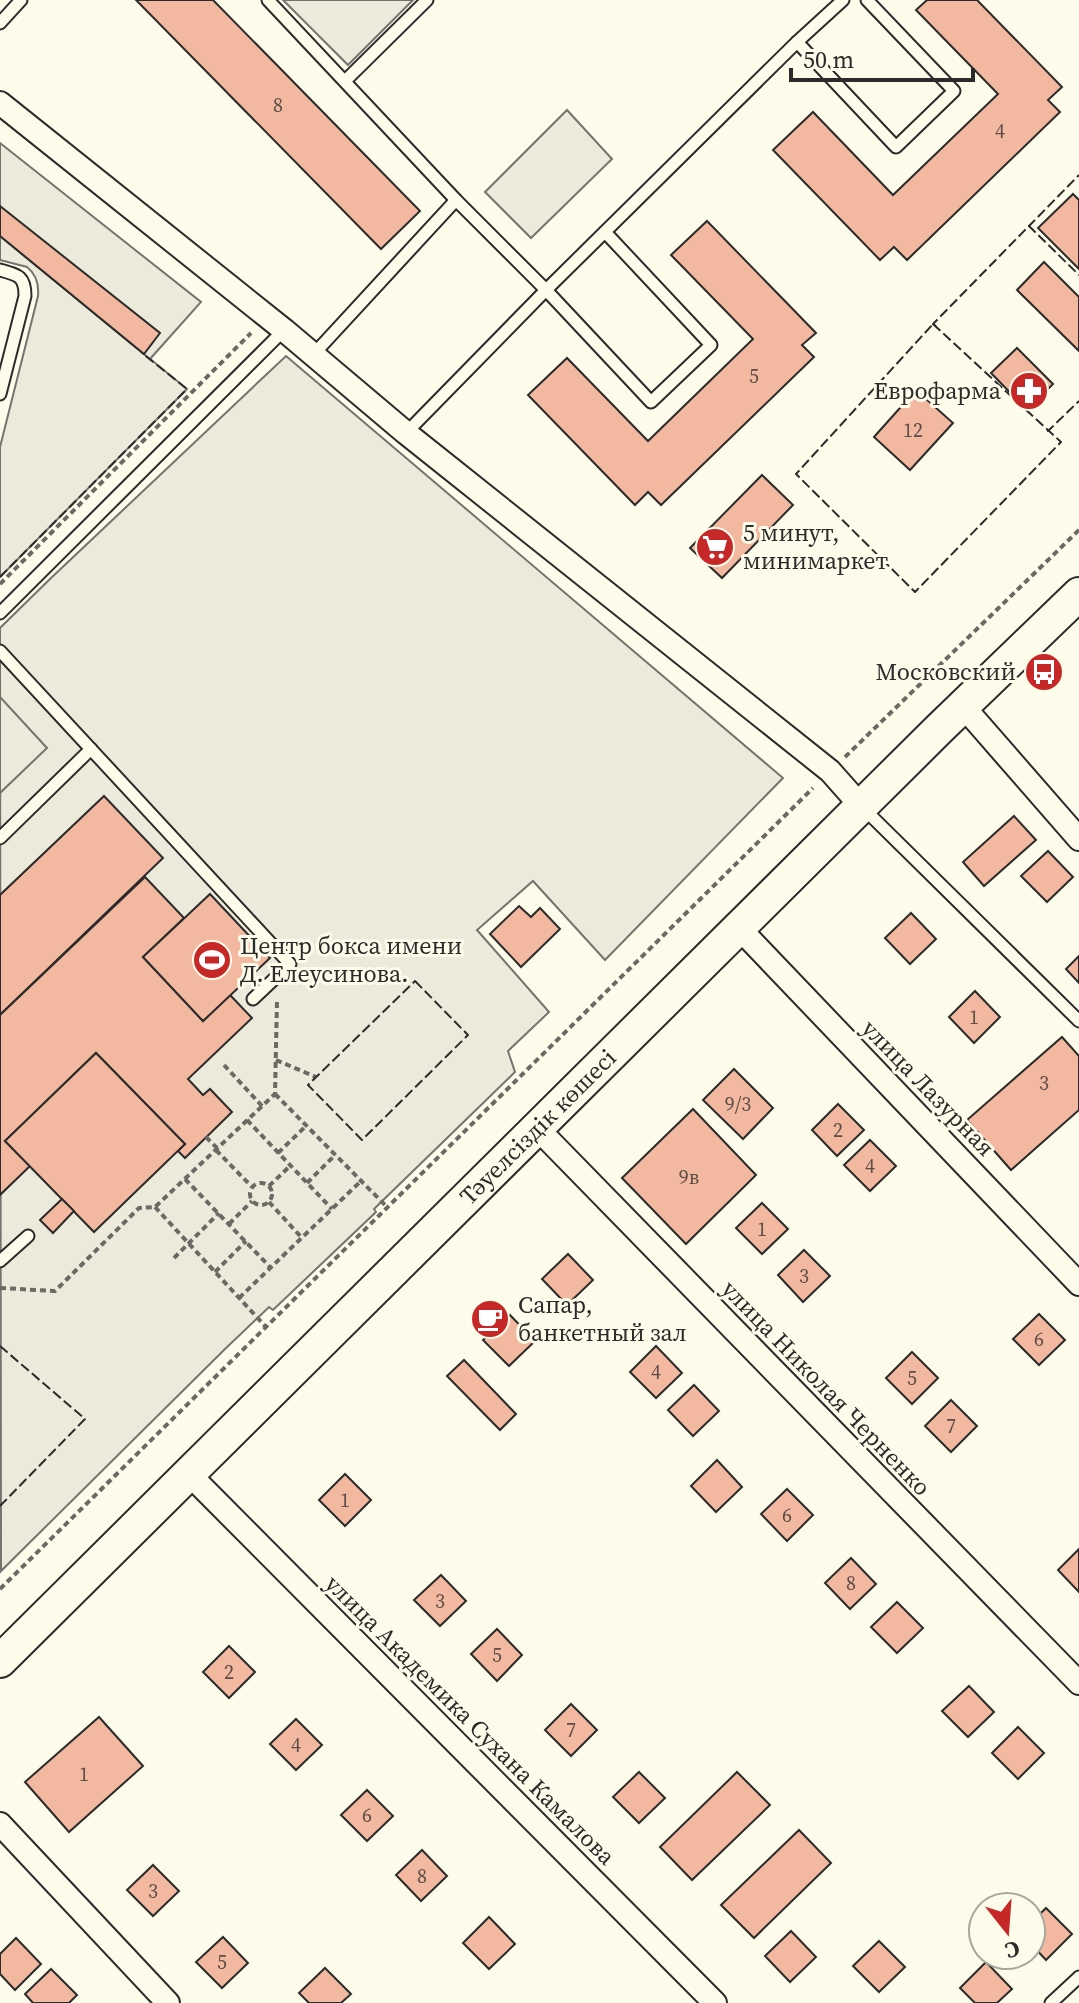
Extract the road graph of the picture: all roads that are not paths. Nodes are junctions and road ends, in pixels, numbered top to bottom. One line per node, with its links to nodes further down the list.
1 (21, 0): 6 (lane)
2 (268, 0): 8 (lane)
3 (427, 0): 8 (lane)
4 (843, 0): 7 (lane)
5 (867, 0): 7 (lane)
6 (0, 23)
7 (797, 42): 11 (lane)
8 (345, 81): 10 (lane)
9 (0, 103): 14 (street)
10 (456, 200): 13 (lane); 15 (lane)
11 (605, 232): 13 (lane); 13 (lane)
12 (0, 270): 16 (lane)
13 (546, 290): 17 (lane)
14 (275, 324): 15 (street); 19 (lane)
15 (313, 355): 17 (street)
16 (0, 394)
17 (406, 433): 23 (street)
18 (1079, 594): 21 (main road, Тәуелсіздік көшесі)
19 (0, 613)
20 (0, 651): 22 (lane)
21 (963, 706): 23 (main road, Тәуелсіздік көшесі); 25 (street)
22 (91, 749): 24 (lane); 27 (lane)
23 (861, 806): 26 (main road, Тәуелсіздік көшесі); 28 (lane)
24 (0, 838)
25 (1079, 839)
26 (739, 928): 29 (main road, Тәуелсіздік көшесі); 32 (street, улица Лазурная)
27 (253, 999)
28 (1079, 1021)
29 (537, 1128): 33 (main road, Тәуелсіздік көшесі); 35 (street, улица Николая Черненко)
30 (28, 1236): 31 (lane)
31 (0, 1261)
32 (1079, 1284)
33 (189, 1474): 34 (main road, Тәуелсіздік көшесі); 39 (street, улица Академика Сухана Камалова)
34 (0, 1661)
35 (1079, 1683)
36 (0, 1824): 38 (street)
37 (1079, 1977): 40 (lane)
38 (168, 2003)
39 (715, 2003)
40 (1051, 2003)

